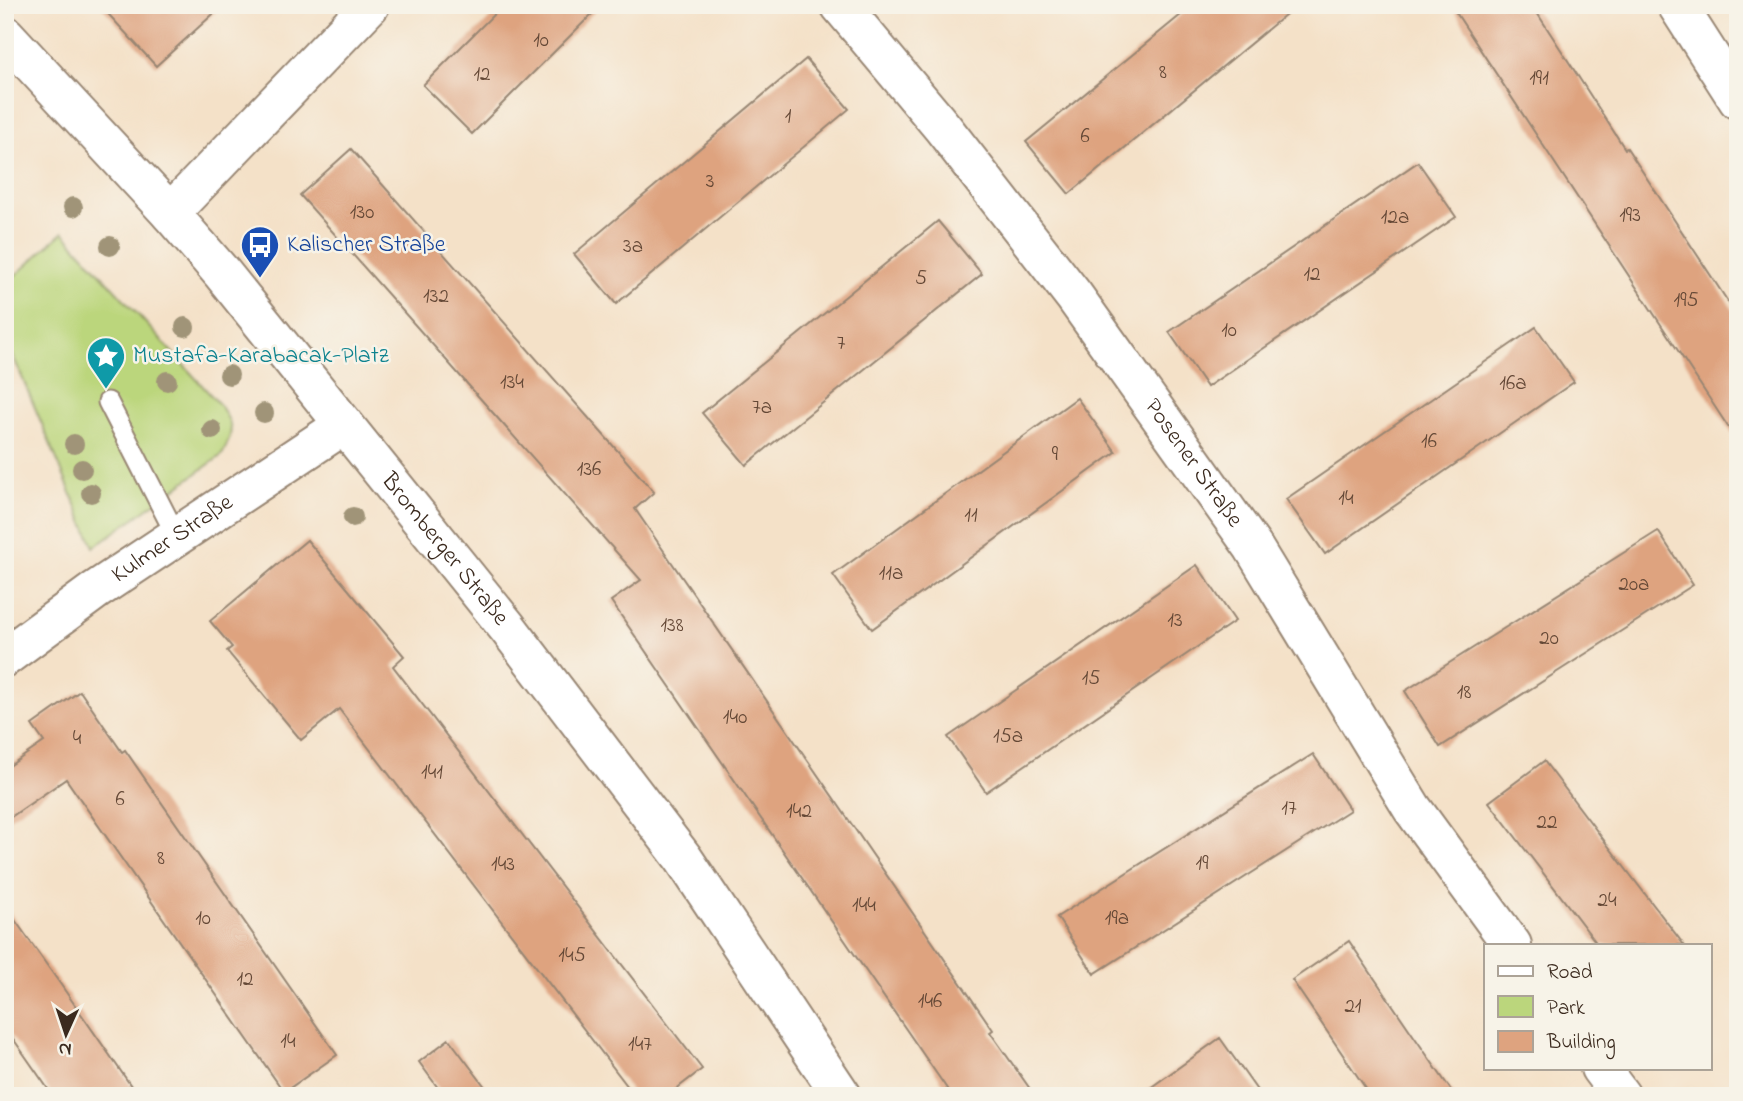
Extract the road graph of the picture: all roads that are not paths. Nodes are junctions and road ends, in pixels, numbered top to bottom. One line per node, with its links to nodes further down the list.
1 (370, 5): 6 (street)
2 (840, 5): 11 (street, Posener Straße)
3 (1677, 5): 5 (street)
4 (5, 35): 6 (street, Bromberger Straße)
5 (1738, 100)
6 (170, 213): 8 (street, Bromberger Straße)
7 (108, 402): 9 (lane)
8 (344, 425): 9 (street, Kulmer Straße); 13 (street, Bromberger Straße)
9 (176, 535): 10 (street, Kulmer Straße)
10 (5, 657)
11 (1510, 944)
12 (1602, 1070): 14 (street)
13 (842, 1096)
14 (1621, 1096)

